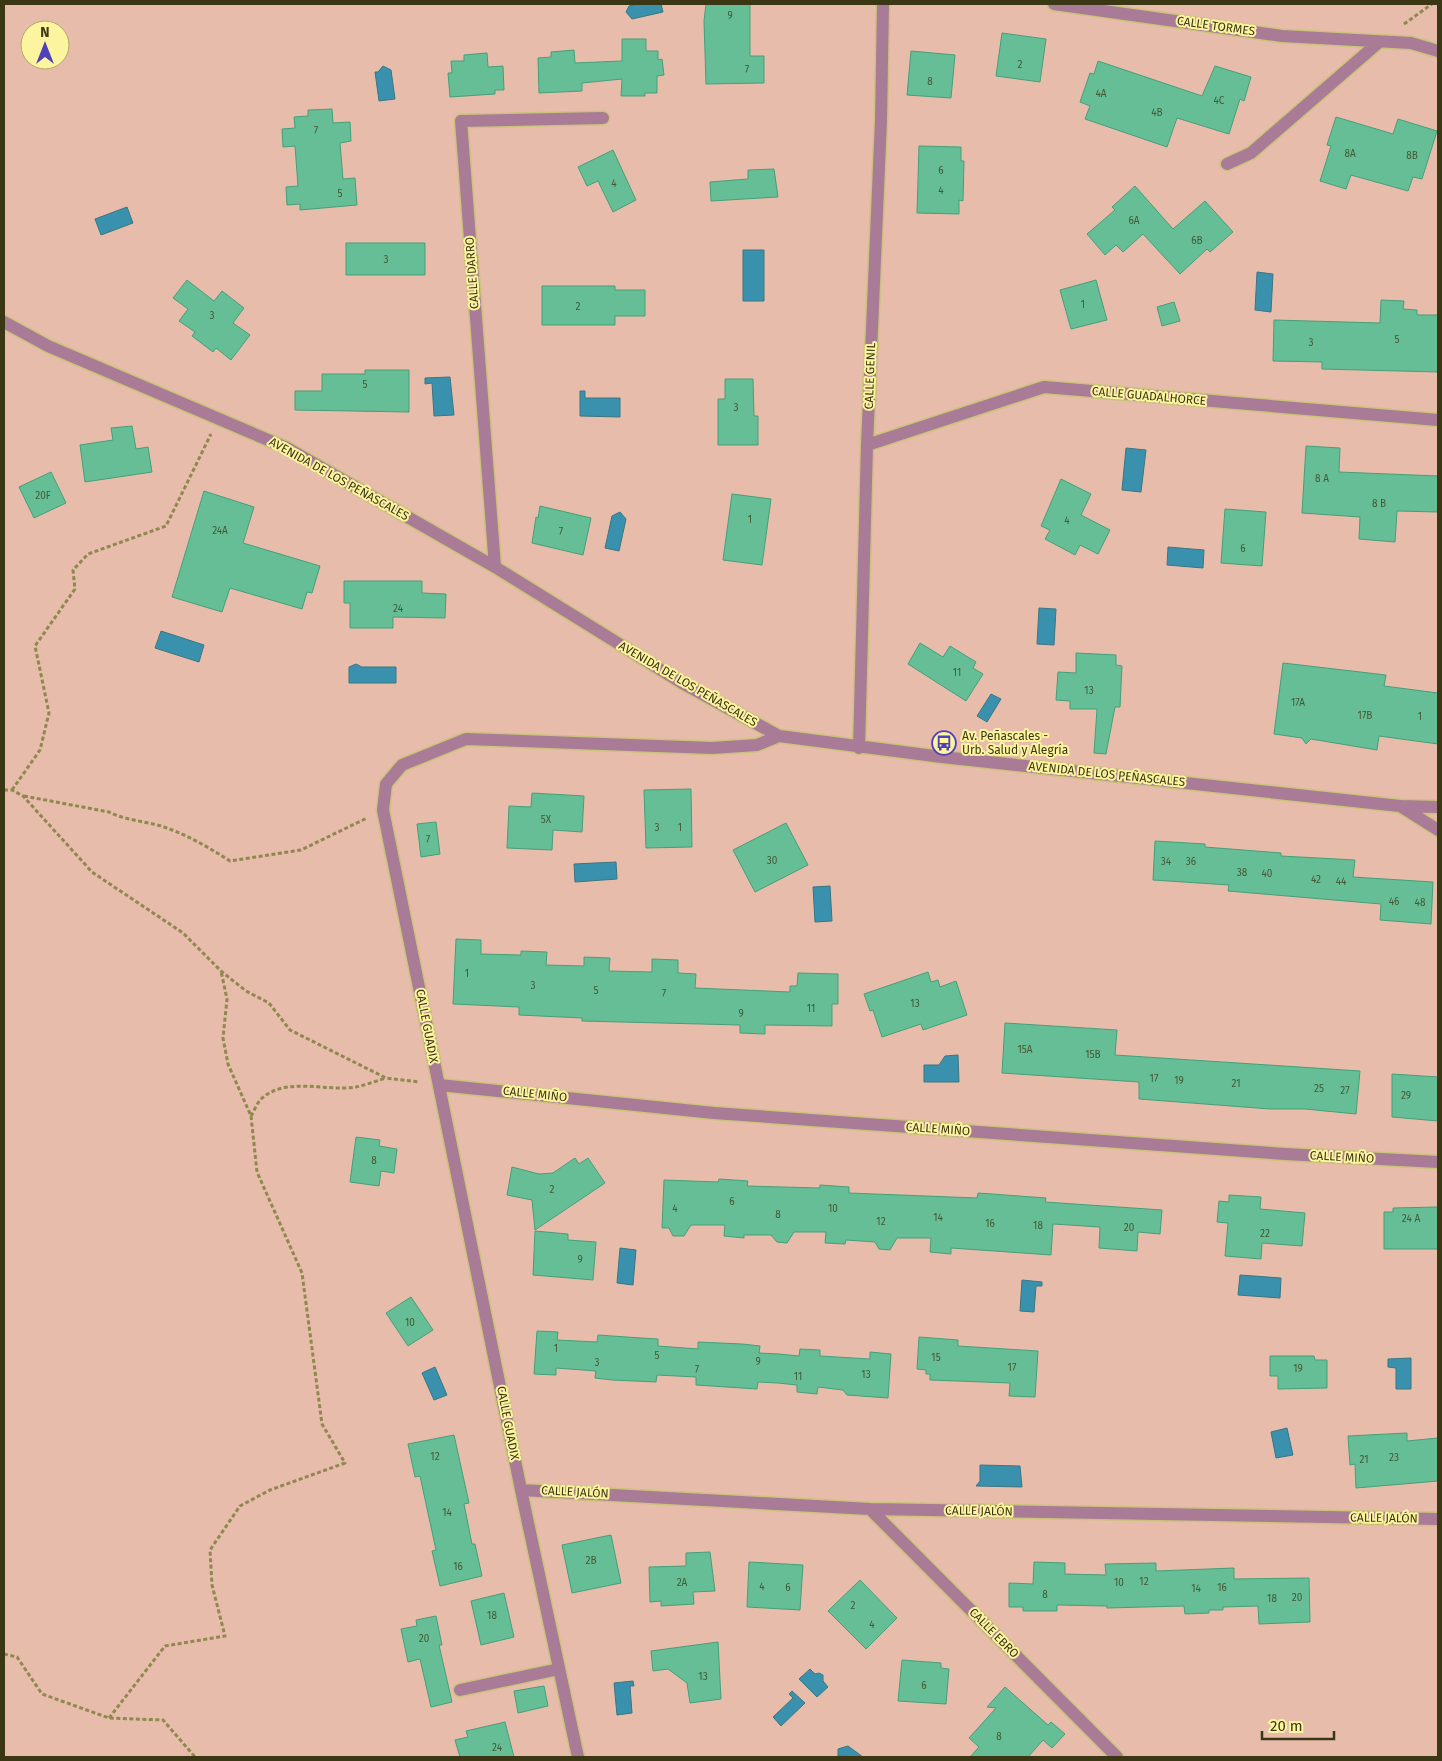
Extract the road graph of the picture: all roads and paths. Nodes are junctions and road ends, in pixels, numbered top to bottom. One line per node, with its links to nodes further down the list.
1 (883, 4): 10 (street, CALLE GENIL)
2 (1054, 4): 3 (street, CALLE TORMES)
3 (1378, 43): 4 (street, CALLE TORMES); 6 (street)
4 (1438, 51)
5 (604, 118): 11 (street, CALLE DARRO)
6 (1227, 164)
7 (4, 322): 8 (street, AVENIDA DE LOS PEÑASCALES)
8 (218, 420): 11 (street, AVENIDA DE LOS PEÑASCALES); 15 (path)
9 (1438, 420): 10 (street, CALLE GUADALHORCE)
10 (867, 445): 13 (street, CALLE GENIL)
11 (495, 567): 12 (street, AVENIDA DE LOS PEÑASCALES)
12 (779, 736): 13 (street, AVENIDA DE LOS PEÑASCALES); 19 (street, CALLE GUADIX)
13 (859, 748): 17 (street, AVENIDA DE LOS PEÑASCALES)
14 (4, 790): 15 (path)
15 (12, 790): 16 (path)
16 (23, 796): 19 (path); 21 (path)
17 (1400, 806): 18 (street); 20 (street, AVENIDA DE LOS PEÑASCALES)
18 (1438, 807)
19 (383, 810): 23 (street, CALLE GUADIX)
20 (1438, 830)
21 (221, 971): 22 (path); 24 (path)
22 (386, 1078): 23 (path); 24 (path)
23 (439, 1085): 25 (street, CALLE MIÑO); 26 (street, CALLE GUADIX)
24 (251, 1116): 32 (path)
25 (1438, 1162)
26 (521, 1490): 27 (street, CALLE JALÓN); 30 (street, CALLE GUADIX)
27 (870, 1509): 28 (street, CALLE JALÓN); 35 (street, CALLE EBRO)
28 (1438, 1519)
29 (4, 1654): 32 (path)
30 (559, 1669): 31 (street); 34 (street, CALLE GUADIX)
31 (460, 1690)
32 (109, 1718): 33 (path)
33 (195, 1757)
34 (578, 1757)
35 (1117, 1757)

